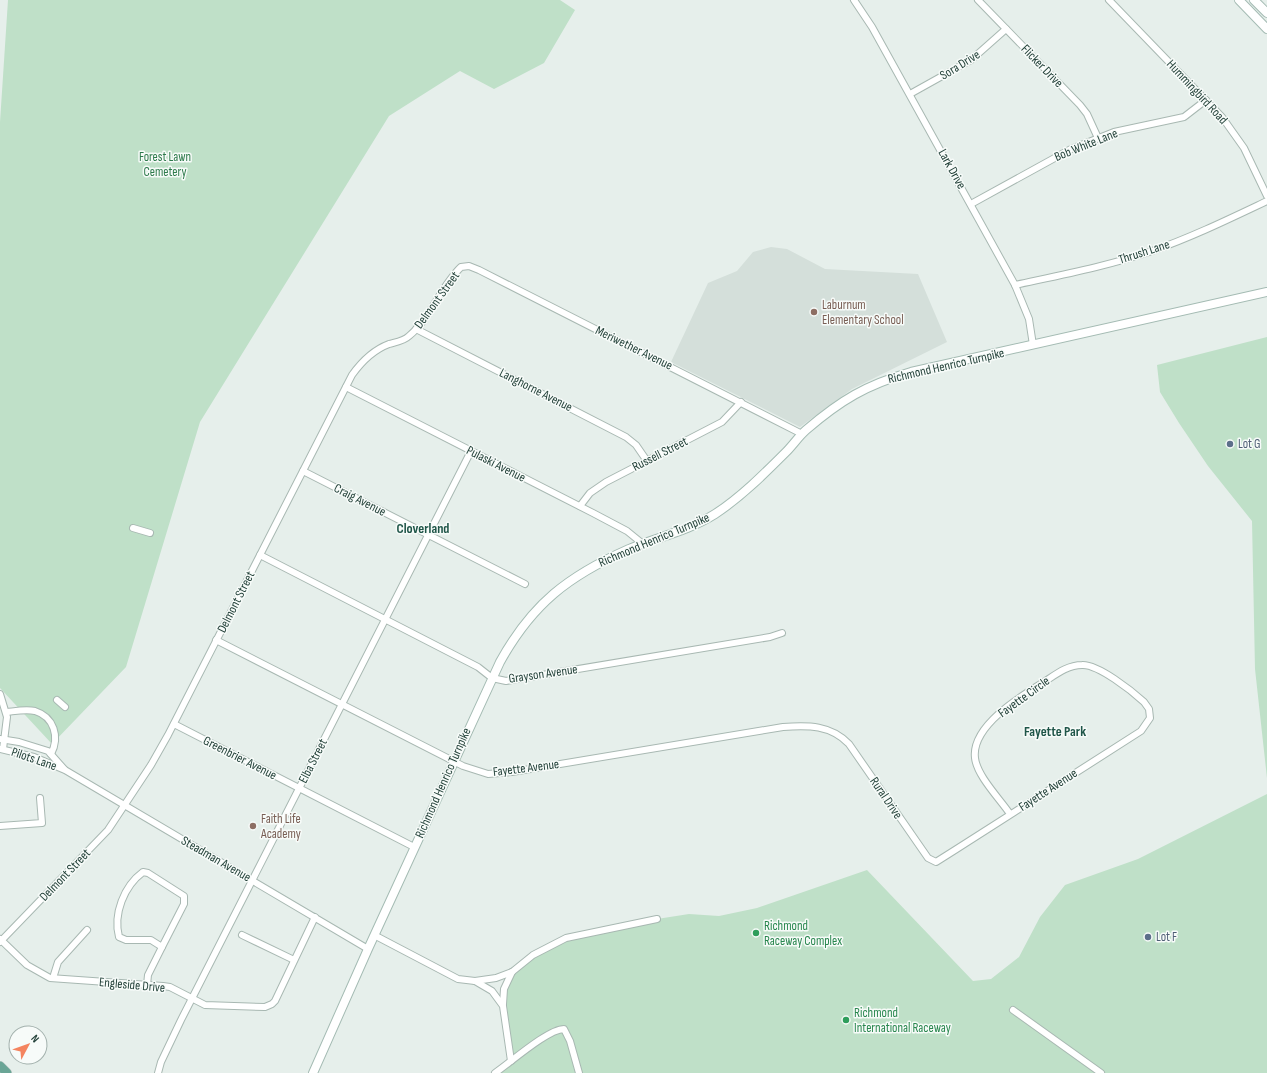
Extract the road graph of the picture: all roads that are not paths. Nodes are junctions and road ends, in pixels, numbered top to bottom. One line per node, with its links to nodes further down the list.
1 (854, 0): 10 (street, Lark Drive)
2 (978, 0): 9 (street, Flicker Drive)
3 (1109, 0): 11 (street, Hummingbird Road)
4 (1239, 0): 7 (main road)
5 (1254, 0): 6 (main road)
6 (1267, 14): 7 (street)
7 (1260, 21): 8 (main road)
8 (1267, 28)
9 (1006, 29): 10 (street, Sora Drive); 12 (street, Flicker Drive)
10 (910, 94): 15 (street, Lark Drive)
11 (1206, 100): 12 (street, Bob White Lane); 13 (street, Hummingbird Road)
12 (1098, 138): 15 (street, Bob White Lane)
13 (1267, 196)
14 (1267, 201): 17 (street, Thrush Lane)
15 (971, 204): 17 (street, Lark Drive)
16 (465, 266): 19 (street, Delmont Street); 22 (street, Meriwether Avenue)
17 (1015, 285): 20 (street, Lark Drive)
18 (1267, 292): 20 (main road, Richmond Henrico Turnpike)
19 (416, 329): 21 (street, Delmont Street); 25 (street, Langhorne Avenue)
20 (1033, 346): 23 (main road, Richmond Henrico Turnpike)
21 (346, 387): 24 (street, Pulaski Avenue); 26 (street, Delmont Street)
22 (741, 402): 23 (street, Meriwether Avenue); 25 (street, Russell Street)
23 (802, 434): 31 (main road, Richmond Henrico Turnpike)
24 (471, 451): 27 (street, Pulaski Avenue); 30 (street, Elba Street)
25 (647, 461): 27 (street, Russell Street)
26 (303, 471): 30 (street, Craig Avenue); 32 (street, Delmont Street)
27 (580, 506): 31 (street, Pulaski Avenue)
28 (133, 528): 29 (street)
29 (150, 533)
30 (429, 535): 33 (street, Craig Avenue); 34 (street, Elba Street)
31 (643, 544): 37 (main road, Richmond Henrico Turnpike)
32 (260, 555): 34 (street, Grayson Avenue); 36 (street, Delmont Street)
33 (525, 584)
34 (386, 619): 37 (street, Grayson Avenue); 40 (street, Elba Street)
35 (782, 633): 37 (street, Grayson Avenue)
36 (216, 640): 40 (street, Fayette Avenue); 44 (street, Delmont Street)
37 (492, 678): 49 (main road, Richmond Henrico Turnpike)
38 (0, 694): 43 (street)
39 (58, 700): 41 (street)
40 (343, 704): 49 (street, Fayette Avenue); 51 (street, Elba Street)
41 (65, 707)
42 (1148, 709): 54 (street, Fayette Avenue); 54 (street, Fayette Circle)
43 (7, 712): 46 (street); 48 (street)
44 (174, 724): 51 (street, Greenbrier Avenue); 53 (street, Delmont Street)
45 (838, 735): 49 (street, Fayette Avenue); 57 (street, Rural Drive)
46 (2, 739): 47 (street); 48 (street, Pilots Lane)
47 (1, 749): 50 (street, Pilots Lane)
48 (51, 754): 50 (street, Pilots Lane)
49 (454, 761): 56 (main road, Richmond Henrico Turnpike)
50 (65, 770): 53 (street, Steadman Avenue)
51 (299, 788): 56 (street, Greenbrier Avenue); 58 (street, Elba Street)
52 (40, 798): 55 (street)
53 (124, 805): 58 (street, Steadman Avenue); 64 (street, Delmont Street)
54 (1010, 814): 57 (street, Fayette Avenue)
55 (0, 826)
56 (414, 847): 63 (main road, Richmond Henrico Turnpike)
57 (933, 861)
58 (252, 881): 59 (street, Steadman Avenue); 72 (street, Elba Street)
59 (315, 917): 66 (street, Steadman Avenue); 67 (street, Engleside Drive)
60 (657, 919): 68 (street)
61 (87, 930): 69 (street)
62 (242, 935): 67 (street)
63 (374, 935): 66 (main road, Richmond Henrico Turnpike); 70 (street)
64 (0, 940): 69 (street, Engleside Drive)
65 (162, 947): 65 (street); 71 (street)
66 (368, 949): 79 (main road, Richmond Henrico Turnpike)
67 (294, 960): 72 (street, Engleside Drive)
68 (512, 972): 70 (street); 73 (street)
69 (54, 978): 71 (street, Engleside Drive)
70 (475, 981): 73 (street)
71 (148, 985): 72 (street, Engleside Drive)
72 (192, 999): 78 (street, Elba Street)
73 (502, 1004): 75 (street)
74 (1013, 1010): 82 (street)
75 (511, 1061): 80 (street); 81 (street)
76 (0, 1066): 77 (main road)
77 (7, 1073)
78 (158, 1073)
79 (313, 1073)
80 (496, 1073)
81 (579, 1073)
82 (1100, 1073)

